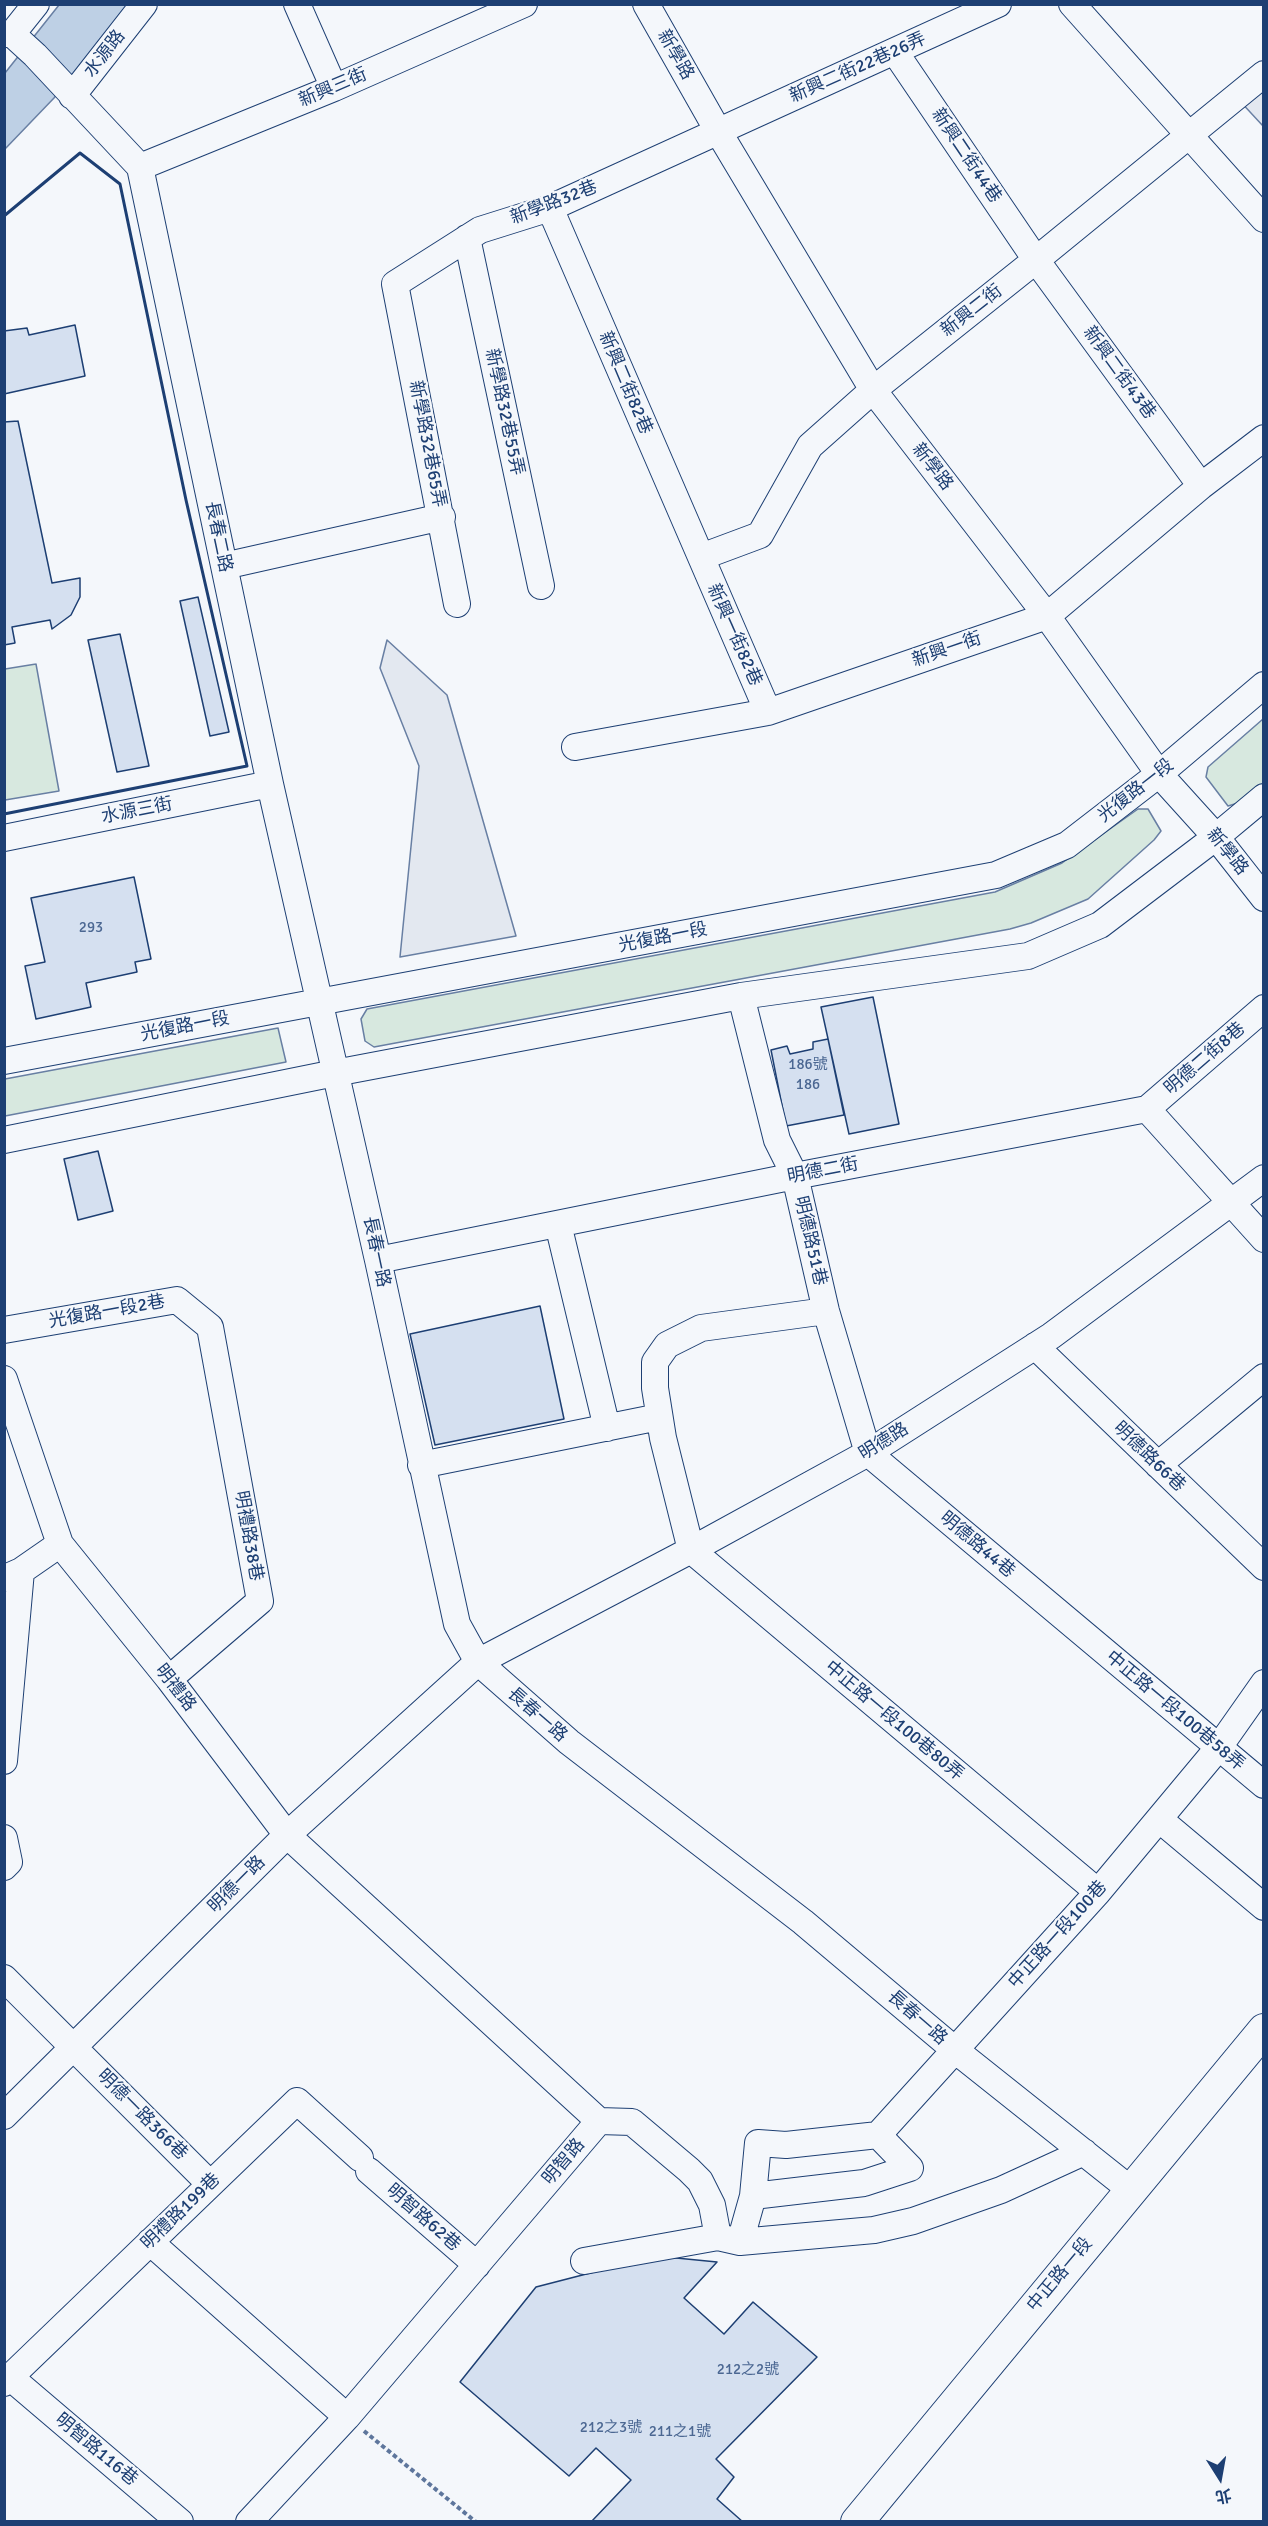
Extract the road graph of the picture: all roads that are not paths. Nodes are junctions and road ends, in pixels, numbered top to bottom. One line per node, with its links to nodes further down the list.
1 (36, 4): 9 (street)
2 (144, 4): 13 (street, 水源路)
3 (297, 4): 12 (street)
4 (524, 4): 8 (street, 新興三街)
5 (646, 4): 14 (street, 新學路)
6 (998, 4): 10 (street, 新興二街22巷26弄)
7 (1072, 4): 15 (street)
8 (494, 11): 12 (street, 新興三街)
9 (8, 34): 13 (street)
10 (895, 52): 14 (street, 新興二街22巷26弄); 20 (street, 新興二街44巷)
11 (1263, 74): 15 (street, 新興二街)
12 (334, 88): 16 (street, 新興三街)
13 (69, 93): 16 (street)
14 (718, 131): 17 (street, 新學路32巷); 22 (street, 新學路)
15 (1188, 136): 18 (street); 20 (street, 新興二街)
16 (140, 167): 27 (street, 長春二路)
17 (550, 208): 19 (street, 新學路32巷); 26 (street, 新興二街82巷)
18 (1263, 219)
19 (467, 238): 21 (street, 新學路32巷); 28 (street, 新學路32巷55弄)
20 (1036, 260): 22 (street, 新興二街); 24 (street, 新興二街43巷)
21 (395, 284): 25 (street, 新學路32巷65弄)
22 (873, 390): 26 (street, 新興二街); 30 (street, 新學路)
23 (1263, 438): 24 (street, 新興一街)
24 (1202, 486): 30 (street, 新興一街)
25 (442, 517): 27 (street); 29 (street, 新學路32巷65弄)
26 (701, 557): 32 (street, 新興一街82巷)
27 (224, 566): 35 (street, 長春二路)
28 (541, 585)
29 (457, 604)
30 (1047, 616): 32 (street, 新興一街); 34 (street, 新學路)
31 (1263, 685): 34 (street, 光復路一段)
32 (768, 712): 33 (street, 新興一街)
33 (575, 747)
34 (1159, 774): 37 (street, 新學路); 41 (street, 光復路一段)
35 (270, 784): 38 (street, 水源三街); 41 (street, 長春二路)
36 (1263, 797): 37 (street)
37 (1216, 837): 39 (street, 新學路); 40 (street)
38 (4, 838)
39 (1263, 898)
40 (741, 996): 44 (street); 47 (street, 明德路51巷)
41 (319, 1002): 43 (street, 光復路一段); 44 (street, 長春一路)
42 (1263, 1008): 45 (street, 明德二街8巷)
43 (4, 1062)
44 (335, 1073): 46 (street); 52 (street, 長春一路)
45 (1147, 1109): 47 (street, 明德二街); 49 (street)
46 (4, 1140)
47 (795, 1176): 50 (street, 明德二街); 53 (street, 明德路51巷)
48 (1263, 1178): 49 (street, 明德路)
49 (1229, 1201): 51 (street); 55 (street, 明德路)
50 (558, 1224): 52 (street, 明德二街); 59 (street)
51 (1263, 1239)
52 (378, 1260): 62 (street, 長春一路)
53 (826, 1311): 58 (street); 60 (street, 明德路51巷)
54 (4, 1330): 61 (street, 光復路一段2巷)
55 (1035, 1346): 60 (street, 明德路); 63 (street, 明德路66巷)
56 (1263, 1377): 63 (street)
57 (4, 1379): 64 (street, 明禮路)
58 (659, 1417): 59 (street); 65 (street)
59 (607, 1428): 62 (street)
60 (868, 1453): 65 (street, 明德路); 68 (street, 明德路44巷)
61 (234, 1458): 70 (street, 明禮路38巷)
62 (421, 1465): 69 (street, 長春一路)
63 (1158, 1466): 66 (street, 明德路66巷)
64 (60, 1544): 67 (street); 70 (street, 明禮路)
65 (691, 1550): 69 (street, 明德路); 79 (street, 中正路一段100巷80弄)
66 (1263, 1567)
67 (13, 1574): 73 (street)
68 (1087, 1637): 72 (street, 中正路一段100巷58弄)
69 (478, 1662): 76 (street, 明德一路); 84 (street, 長春一路)
70 (169, 1679): 76 (street, 明禮路)
71 (1263, 1683): 72 (street, 中正路一段100巷)
72 (1219, 1748): 74 (street, 中正路一段100巷58弄); 75 (street, 中正路一段100巷)
73 (4, 1761)
74 (1263, 1785)
75 (1159, 1819): 79 (street, 中正路一段100巷); 80 (street)
76 (286, 1835): 83 (street, 明德一路); 86 (street, 明智路)
77 (4, 1838): 78 (street)
78 (4, 1868)
79 (1098, 1892): 84 (street, 中正路一段100巷)
80 (1263, 1907)
81 (4, 1978): 83 (street, 明德一路366巷)
82 (1263, 2030): 91 (main road, 中正路一段)
83 (74, 2047): 85 (street, 明德一路); 90 (street, 明德一路366巷)
84 (955, 2050): 87 (street, 中正路一段100巷); 88 (street, 長春一路)
85 (4, 2116)
86 (599, 2121): 93 (street); 96 (street, 明智路)
87 (878, 2135): 92 (street); 92 (street)
88 (1084, 2152): 91 (street, 長春一路); 93 (street)
89 (364, 2164): 90 (street, 明禮路199巷); 96 (street, 明智路62巷)
90 (210, 2184): 94 (street, 明禮路199巷)
91 (1131, 2190): 101 (main road, 中正路一段)
92 (753, 2196): 93 (street)
93 (729, 2239): 95 (street)
94 (150, 2242): 97 (street, 明禮路199巷); 98 (street)
95 (584, 2261)
96 (477, 2265): 98 (street, 明智路)
97 (8, 2380): 99 (street, 明智路116巷)
98 (347, 2417): 100 (street, 明智路)
99 (180, 2522)
100 (249, 2522)
101 (857, 2522)

